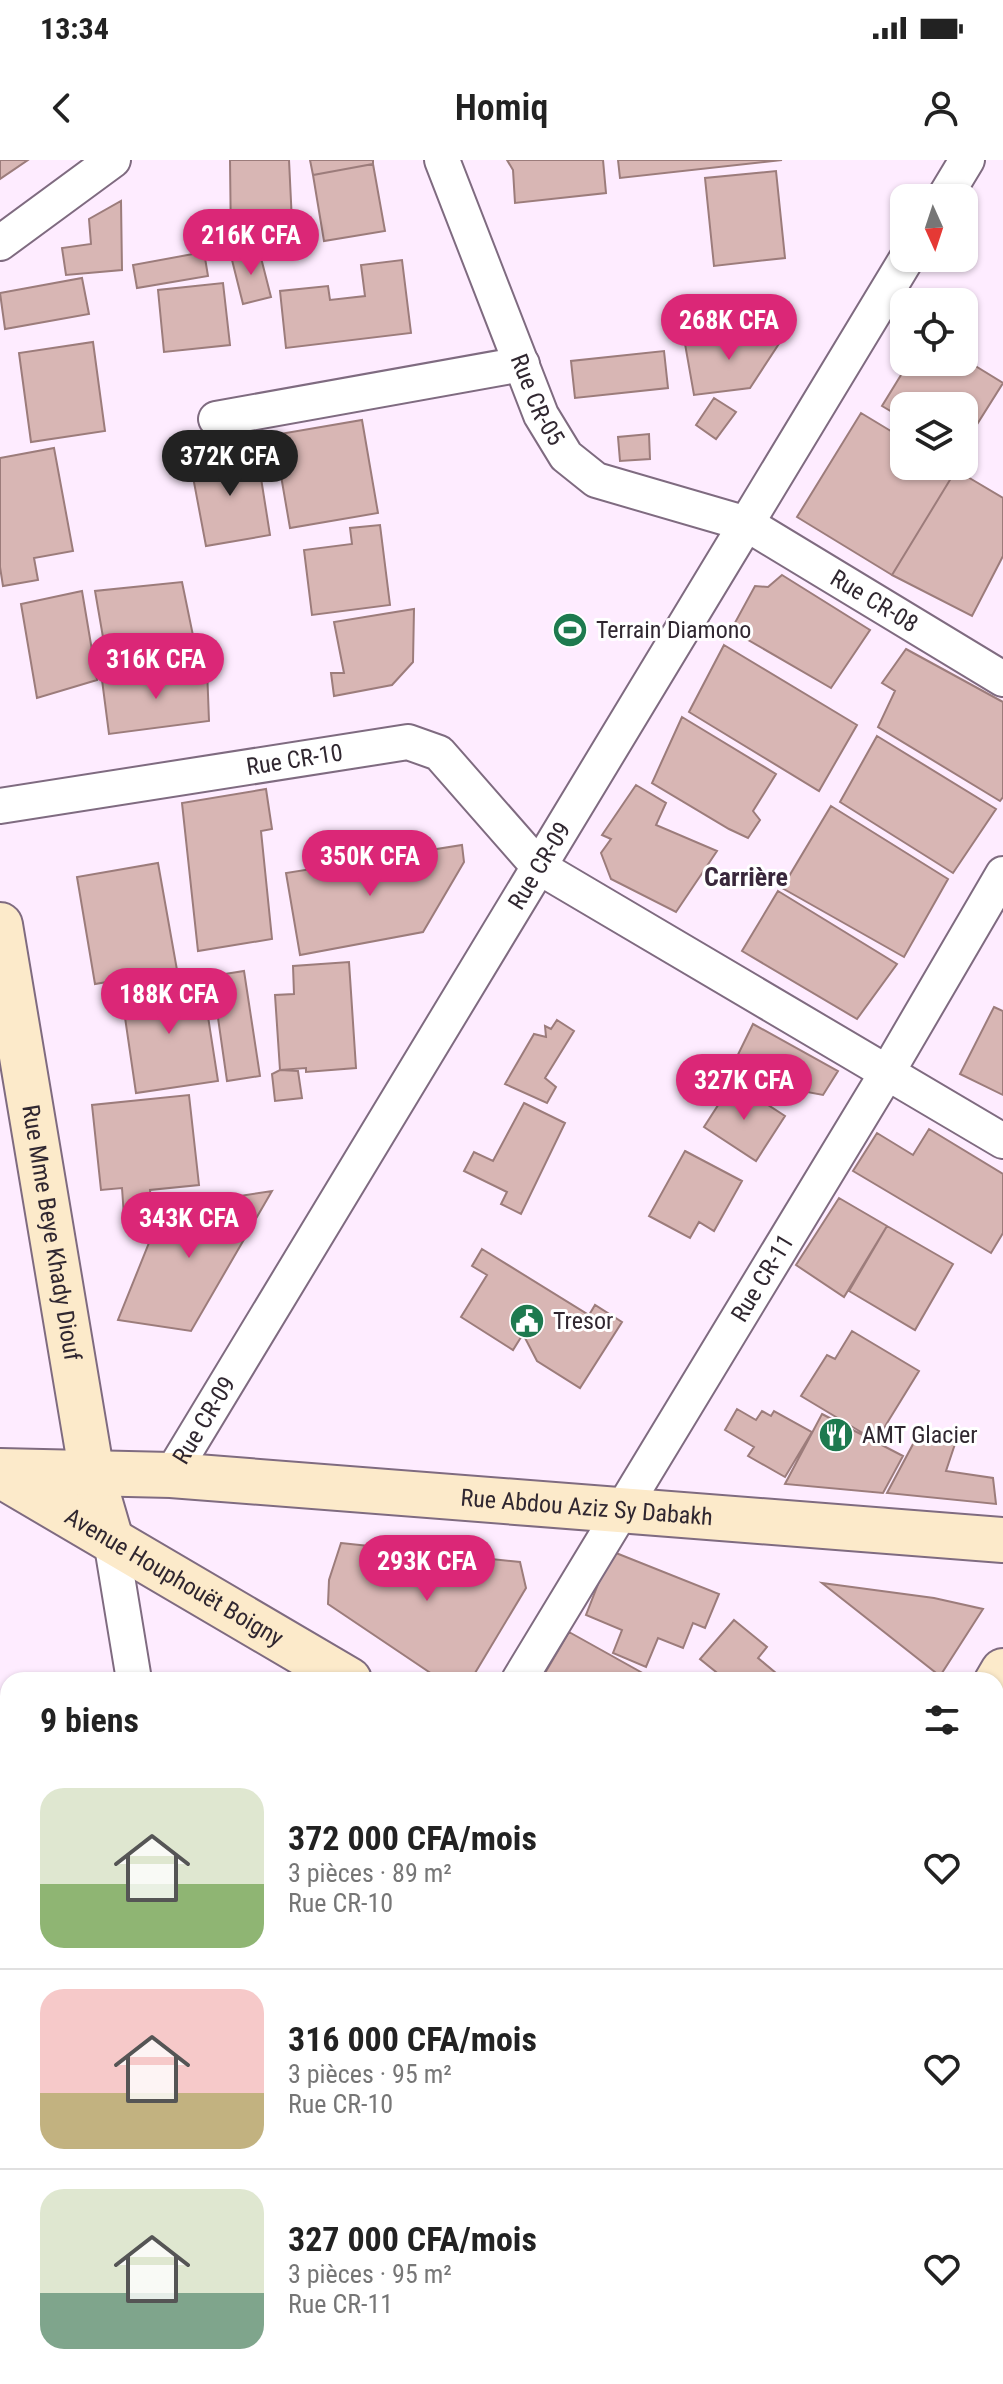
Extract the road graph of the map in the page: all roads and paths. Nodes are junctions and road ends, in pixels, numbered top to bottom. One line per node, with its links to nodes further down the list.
1 (113, 160): 5 (street)
2 (442, 160): 7 (street, Rue CR-05)
3 (967, 160): 4 (street)
4 (952, 184)
5 (0, 243)
6 (899, 272): 9 (street, Rue CR-09)
7 (522, 364): 8 (street); 9 (street, Rue CR-05)
8 (216, 419)
9 (747, 524): 10 (street, Rue CR-08); 12 (street, Rue CR-09)
10 (1003, 679)
11 (0, 806): 12 (street, Rue CR-10)
12 (539, 867): 15 (street, Rue CR-10); 19 (street, Rue CR-09)
13 (1003, 874): 15 (street, Rue CR-11)
14 (0, 925): 18 (street, Rue Mme Beye Khady Diouf)
15 (888, 1071): 16 (street, Rue CR-10); 20 (street, Rue CR-11)
16 (1003, 1141)
17 (0, 1473): 18 (street, Rue Abdou Aziz Sy Dabakh); 21 (street, Avenue Houphouët Boigny)
18 (92, 1475): 19 (street, Rue Abdou Aziz Sy Dabakh); 21 (street, Rue Mme Beye Khady Diouf)
19 (171, 1475): 20 (street, Rue Abdou Aziz Sy Dabakh)
20 (621, 1512): 22 (street, Rue Abdou Aziz Sy Dabakh); 25 (street, Rue CR-11)
21 (111, 1540): 23 (street); 24 (street, Avenue Houphouët Boigny)
22 (1003, 1540)
23 (133, 1672)
24 (335, 1672)
25 (524, 1672)

